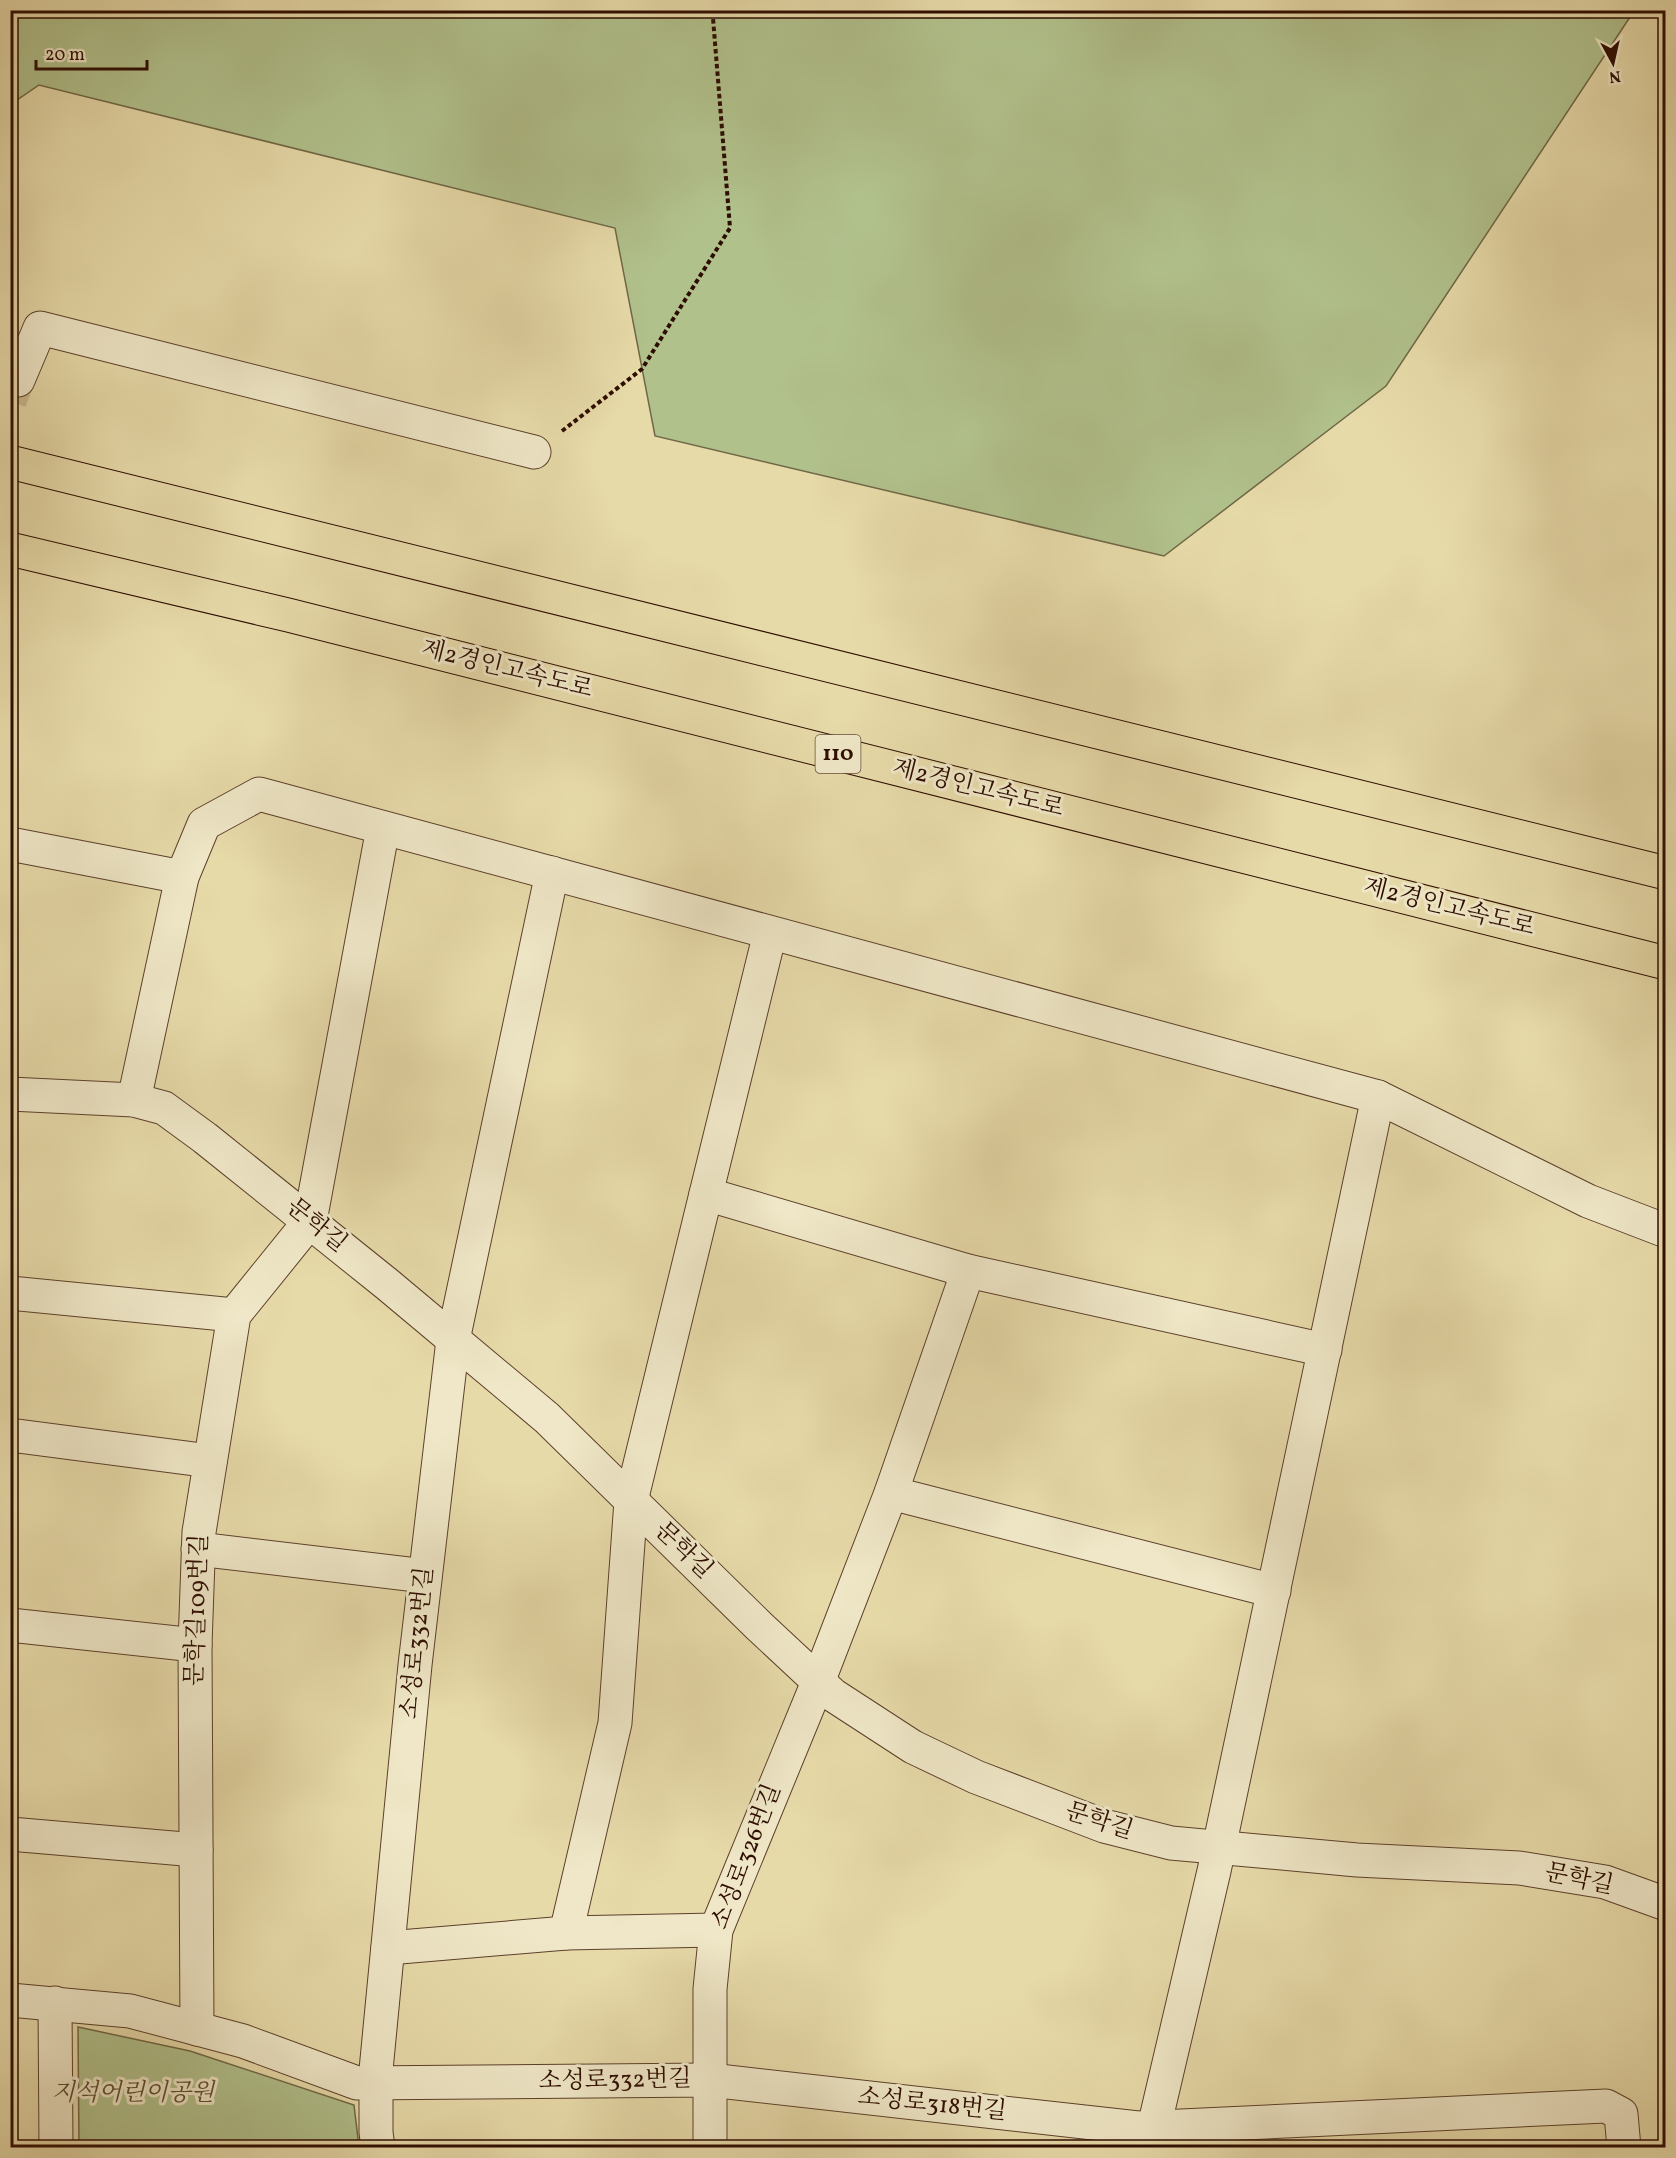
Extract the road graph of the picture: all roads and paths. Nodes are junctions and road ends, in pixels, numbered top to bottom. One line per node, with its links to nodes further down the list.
1 (707, 10): 3 (path)
2 (18, 380): 3 (street)
3 (534, 452)
4 (10, 462): 9 (highway)
5 (10, 549): 12 (highway, 제2경인고속도로 / 110)
6 (383, 828): 8 (street); 10 (street); 17 (street)
7 (10, 844): 10 (street)
8 (552, 873): 11 (street); 22 (street, 소성로332번길)
9 (1665, 873)
10 (182, 877): 15 (street)
11 (770, 933): 14 (street); 16 (street)
12 (1665, 963)
13 (10, 1095): 15 (street, 문학길)
14 (1378, 1097): 18 (street); 23 (street)
15 (134, 1100): 17 (street, 문학길)
16 (706, 1194): 19 (street); 27 (street)
17 (310, 1221): 21 (street, 문학길109번길); 22 (street, 문학길)
18 (1665, 1231)
19 (968, 1271): 23 (street); 26 (street, 소성로326번길)
20 (10, 1293): 21 (street)
21 (234, 1315): 25 (street, 문학길109번길)
22 (453, 1340): 27 (street, 문학길); 29 (street, 소성로332번길)
23 (1325, 1350): 30 (street)
24 (10, 1435): 25 (street)
25 (210, 1461): 28 (street, 문학길109번길)
26 (891, 1492): 30 (street); 33 (street, 소성로326번길)
27 (631, 1501): 33 (street, 문학길); 39 (street, 문학길)
28 (198, 1549): 29 (street); 32 (street, 문학길109번길)
29 (425, 1576): 40 (street, 소성로332번길)
30 (1274, 1591): 35 (street)
31 (10, 1625): 32 (street)
32 (195, 1645): 36 (street, 문학길109번길)
33 (818, 1682): 35 (street, 문학길); 38 (street, 소성로326번길)
34 (10, 1834): 36 (street)
35 (1220, 1848): 37 (street, 문학길); 46 (street)
36 (196, 1850): 43 (street, 문학길109번길)
37 (1665, 1904)
38 (716, 1930): 39 (street); 44 (street, 소성로326번길)
39 (566, 1933): 40 (street)
40 (388, 1948): 45 (street, 소성로332번길)
41 (10, 2000): 42 (street)
42 (55, 2003): 43 (street); 47 (street)
43 (197, 2029): 45 (street)
44 (710, 2080): 45 (street, 소성로332번길); 46 (street, 소성로318번길); 49 (street, 소성로326번길)
45 (376, 2083): 48 (street, 소성로332번길)
46 (1155, 2137): 50 (street, 소성로318번길)
47 (56, 2148)
48 (378, 2148)
49 (710, 2148)
50 (1624, 2148)

